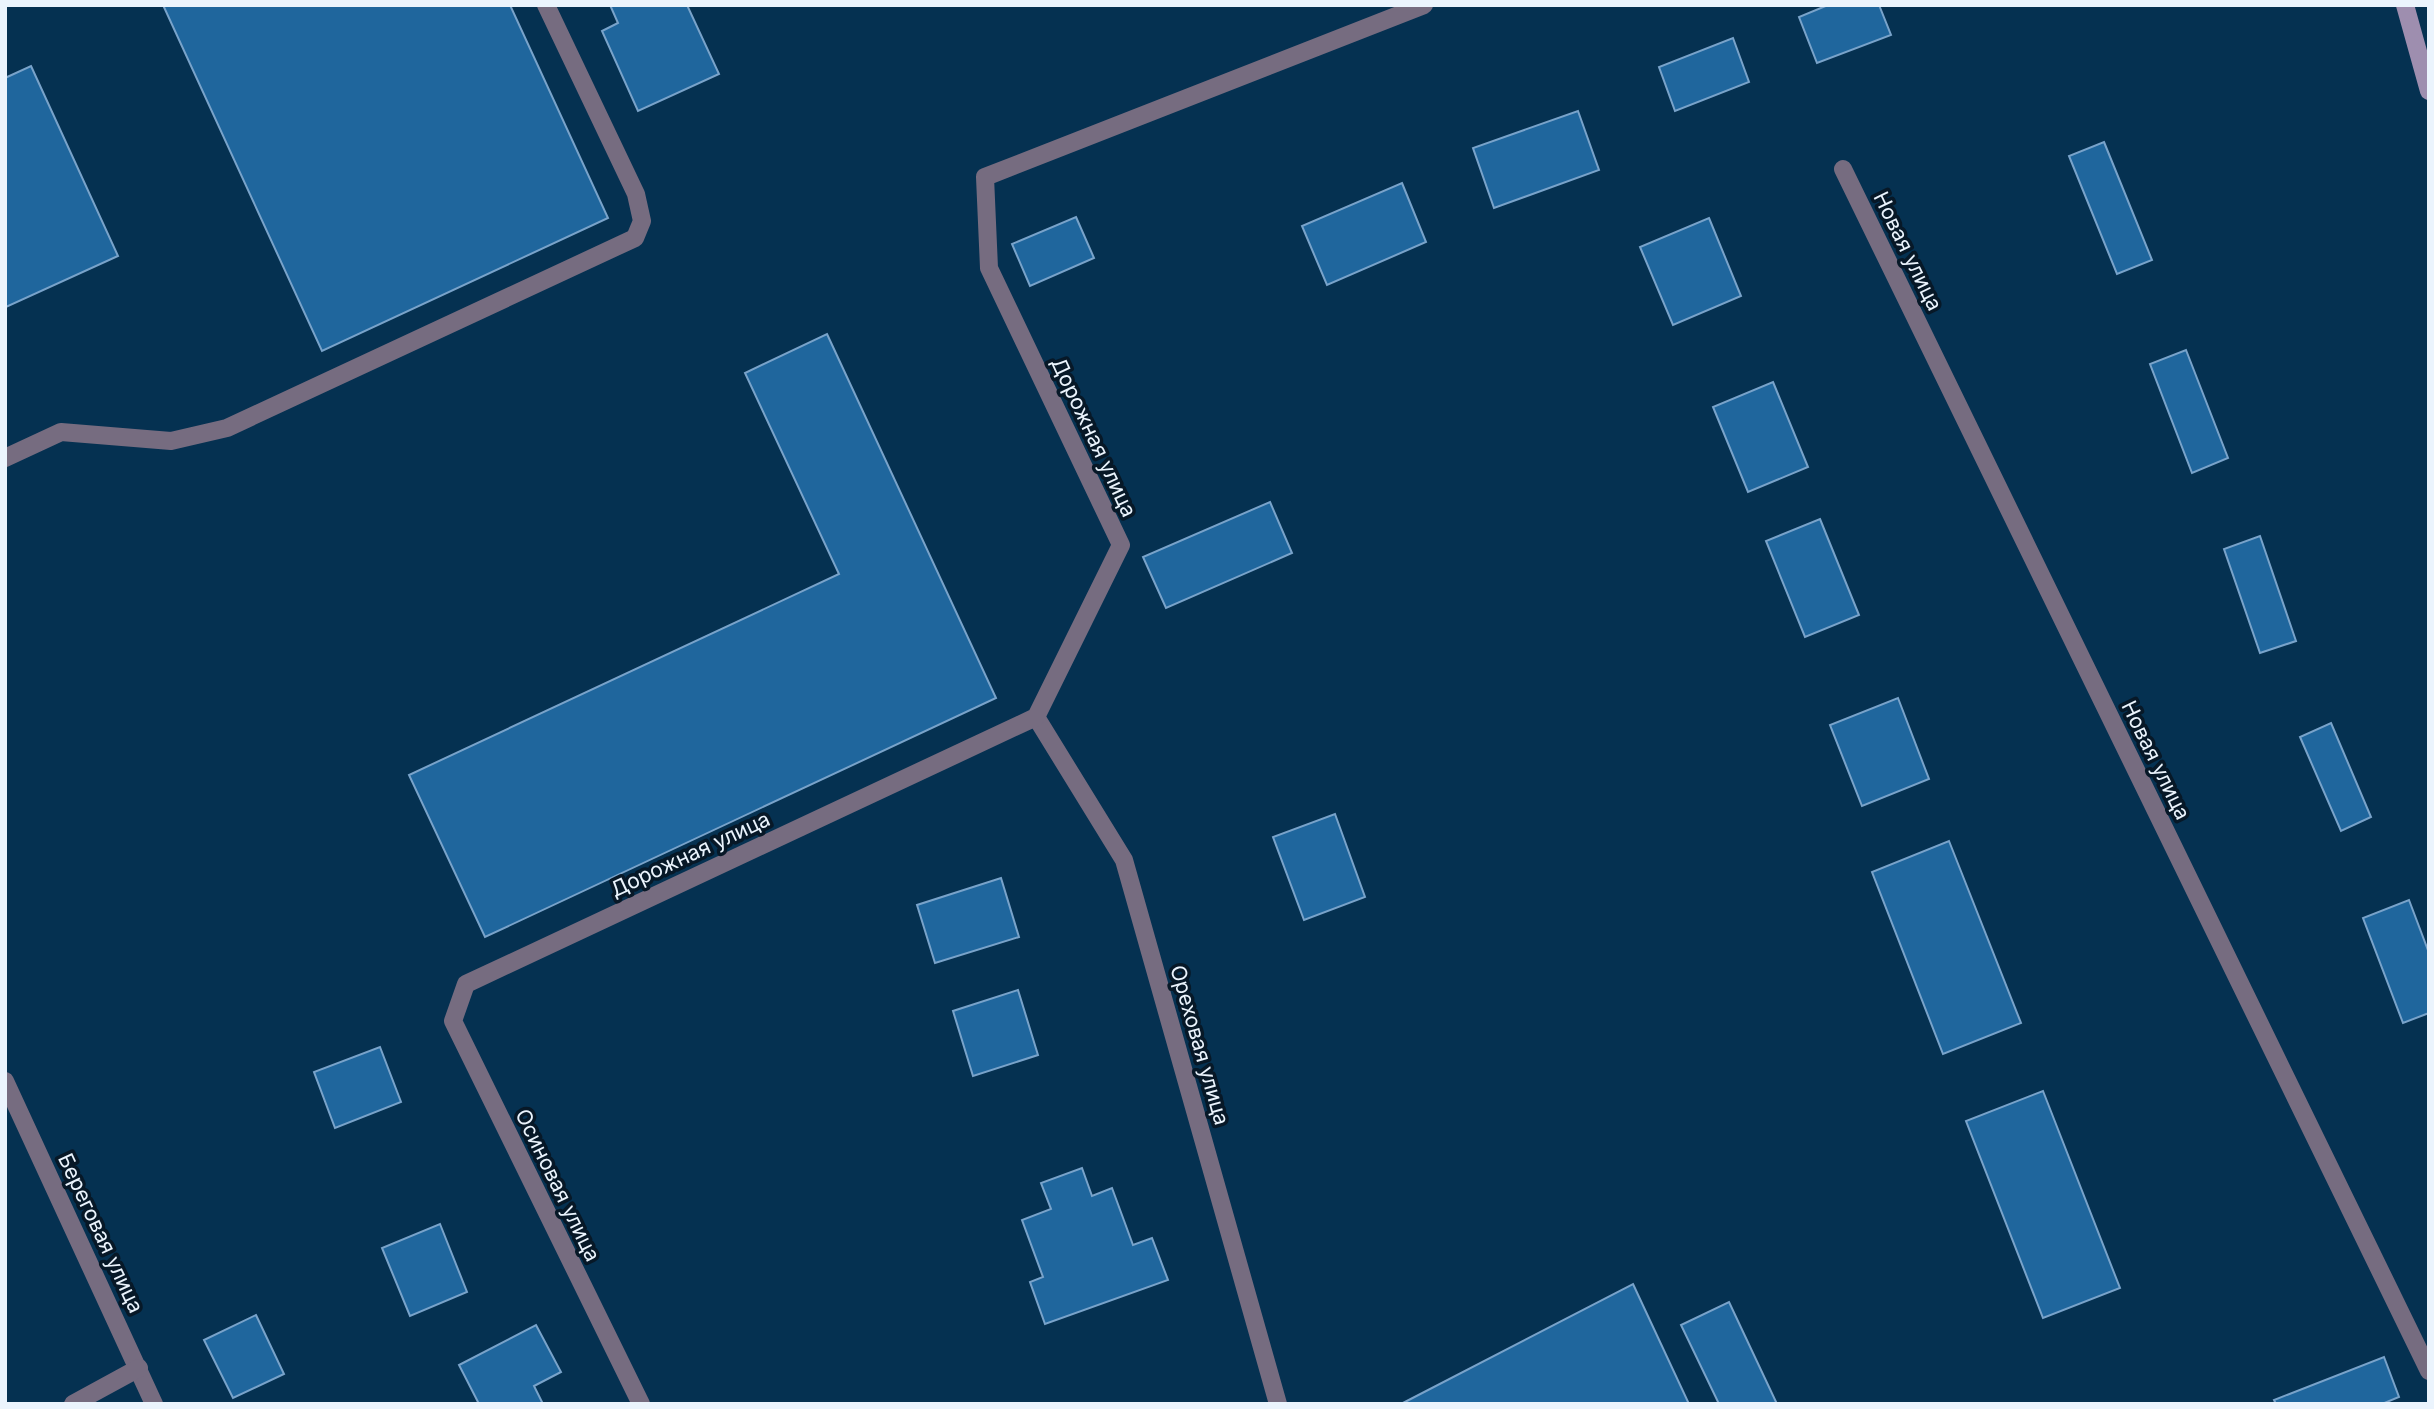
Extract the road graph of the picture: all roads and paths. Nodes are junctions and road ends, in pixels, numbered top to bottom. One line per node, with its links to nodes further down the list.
1 (546, 5): 6 (street)
2 (1424, 5): 7 (street, Дорожная улица)
3 (2406, 5): 4 (street)
4 (2429, 91)
5 (1843, 169): 11 (street, Новая улица)
6 (5, 458)
7 (1036, 717): 8 (street, Дорожная улица); 15 (street, Ореховая улица)
8 (466, 984): 14 (street, Осиновая улица)
9 (5, 1081): 10 (street, Береговая улица)
10 (139, 1368): 12 (street); 13 (street, Береговая улица)
11 (2429, 1371)
12 (73, 1404)
13 (154, 1404)
14 (641, 1404)
15 (1278, 1404)

